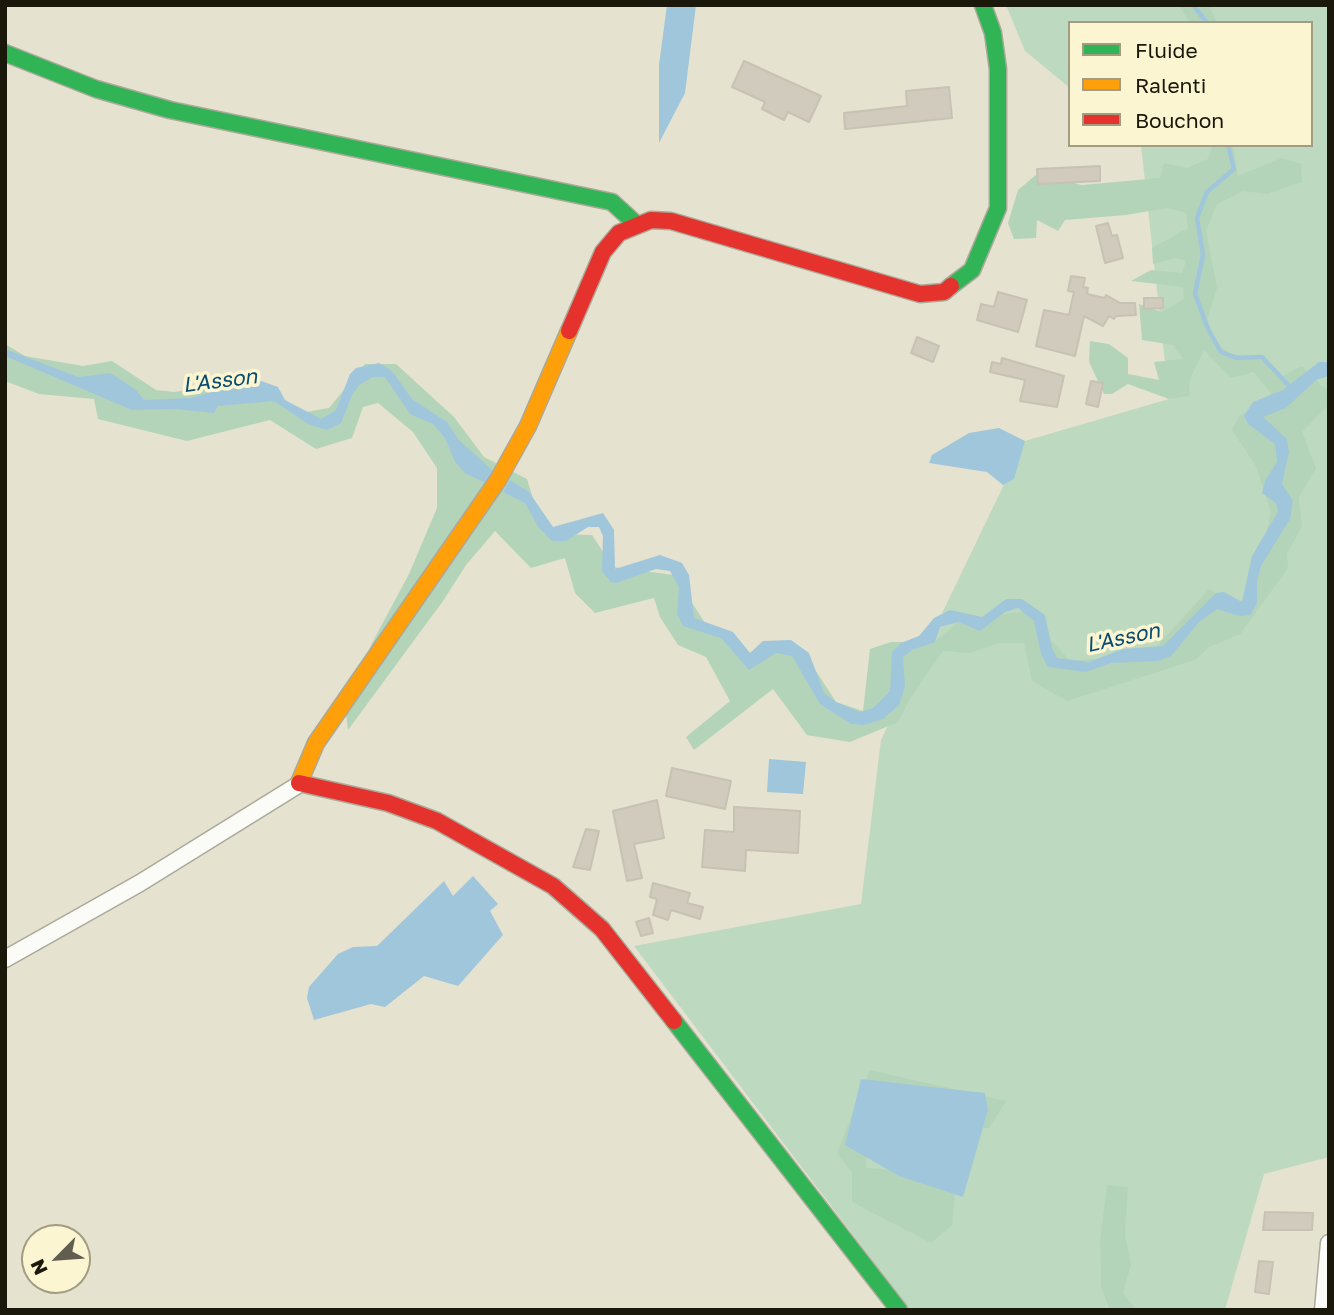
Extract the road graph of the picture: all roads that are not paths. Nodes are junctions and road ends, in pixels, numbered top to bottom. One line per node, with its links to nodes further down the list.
1 (984, 5): 3 (street)
2 (5, 52): 3 (street)
3 (636, 225): 4 (street)
4 (298, 785): 5 (street); 7 (street)
5 (5, 959)
6 (1329, 1243): 8 (street)
7 (899, 1310)
8 (1323, 1310)

